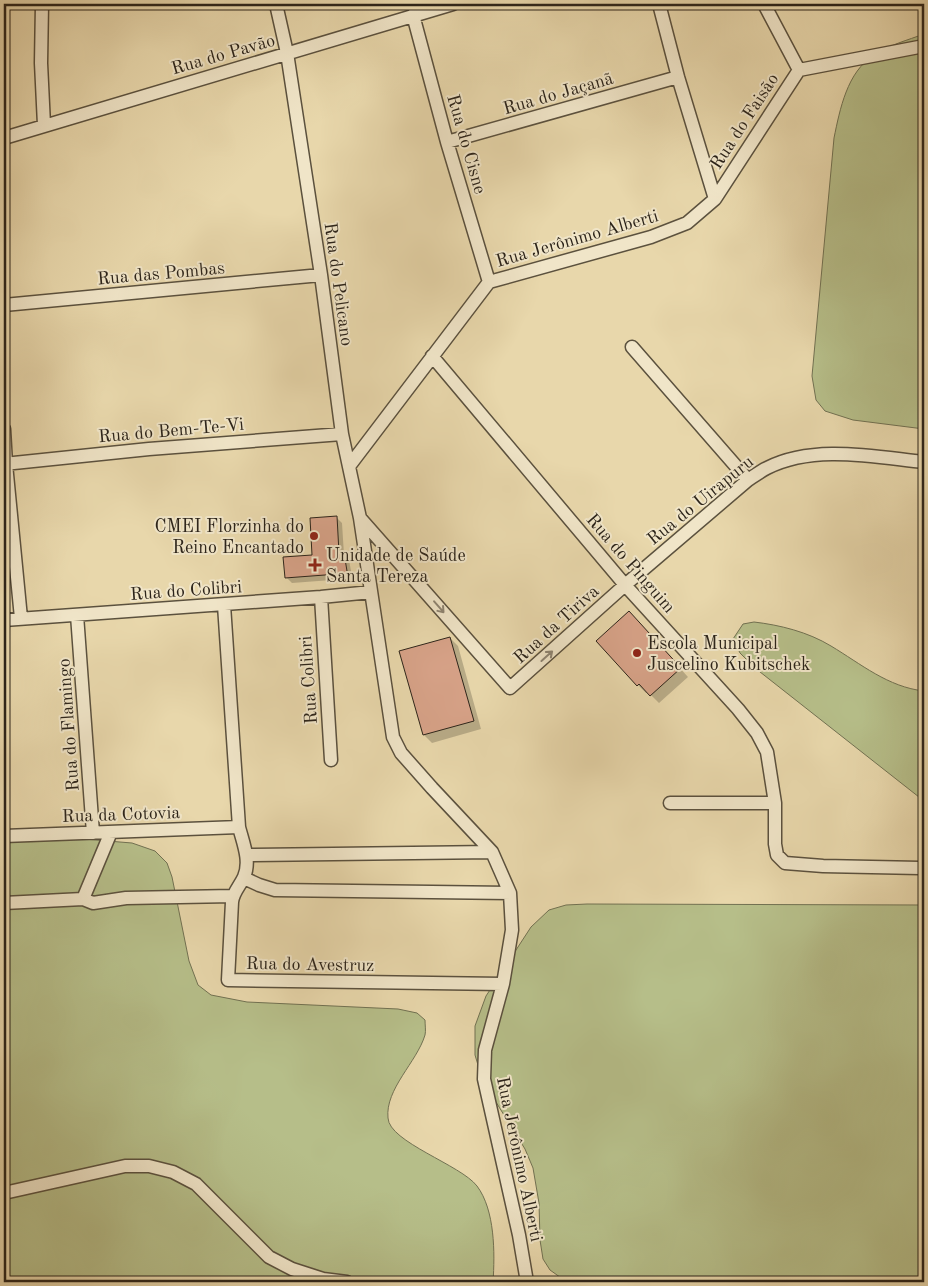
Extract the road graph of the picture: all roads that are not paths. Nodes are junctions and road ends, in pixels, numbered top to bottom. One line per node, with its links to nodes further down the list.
1 (42, 4): 11 (street)
2 (276, 4): 8 (street, Rua do Pelicano)
3 (452, 4): 6 (street, Rua do Pavão)
4 (658, 4): 10 (street)
5 (764, 4): 9 (street)
6 (413, 15): 8 (street, Rua do Pavão); 13 (street, Rua do Cisne)
7 (924, 46): 9 (street, Rua do Faisão)
8 (287, 53): 11 (street, Rua do Pavão); 15 (street, Rua do Pelicano)
9 (799, 70): 14 (street, Rua do Faisão)
10 (678, 77): 13 (street, Rua do Jaçanã); 14 (street)
11 (44, 125): 12 (street, Rua do Pavão)
12 (4, 138)
13 (447, 142): 16 (street, Rua do Cisne)
14 (715, 198): 16 (street, Rua Jerônimo Alberti)
15 (321, 275): 17 (street, Rua das Pombas); 21 (street, Rua do Pelicano)
16 (489, 282): 19 (street, Rua Jerônimo Alberti)
17 (4, 305)
18 (632, 347): 25 (street)
19 (432, 356): 24 (street, Rua Jerônimo Alberti); 27 (street, Rua do Pinguim)
20 (4, 429): 23 (street)
21 (342, 434): 23 (street, Rua do Bem-Te-Vi); 24 (street, Rua do Pelicano)
22 (924, 462): 25 (street, Rua do Uirapuru)
23 (5, 464): 32 (street)
24 (350, 465): 26 (street, Rua do Pelicano)
25 (748, 480): 27 (street, Rua do Uirapuru)
26 (360, 518): 27 (street, Rua da Tiriva, one-way to 27); 28 (street, Rua Jerônimo Alberti)
27 (625, 586): 36 (street, Rua do Pinguim)
28 (371, 592): 29 (street, Rua do Colibri); 41 (street, Rua Jerônimo Alberti)
29 (321, 598): 30 (street, Rua do Colibri); 34 (street, Rua Colibri)
30 (224, 604): 31 (street, Rua do Colibri); 37 (street, Rua do Avestruz)
31 (78, 615): 32 (street, Rua do Colibri); 39 (street, Rua do Flamingo)
32 (21, 618): 33 (street, Rua do Colibri)
33 (4, 620)
34 (331, 760)
35 (670, 803): 36 (street)
36 (775, 803): 43 (street, Rua do Pinguim)
37 (239, 827): 38 (street, Rua da Cotovia); 42 (street, Rua do Avestruz)
38 (111, 832): 39 (street, Rua da Cotovia); 47 (street)
39 (92, 833): 40 (street, Rua da Cotovia)
40 (4, 836)
41 (492, 852): 42 (street); 45 (street, Rua Jerônimo Alberti)
42 (246, 855): 44 (street, Rua do Avestruz)
43 (920, 868)
44 (244, 878): 45 (street); 46 (street, Rua do Avestruz)
45 (510, 893): 49 (street, Rua Jerônimo Alberti)
46 (233, 896): 47 (street); 49 (street, Rua do Avestruz)
47 (83, 900): 48 (street)
48 (4, 903)
49 (503, 984): 52 (street, Rua Jerônimo Alberti)
50 (4, 1194): 51 (street)
51 (347, 1282)
52 (527, 1282)

